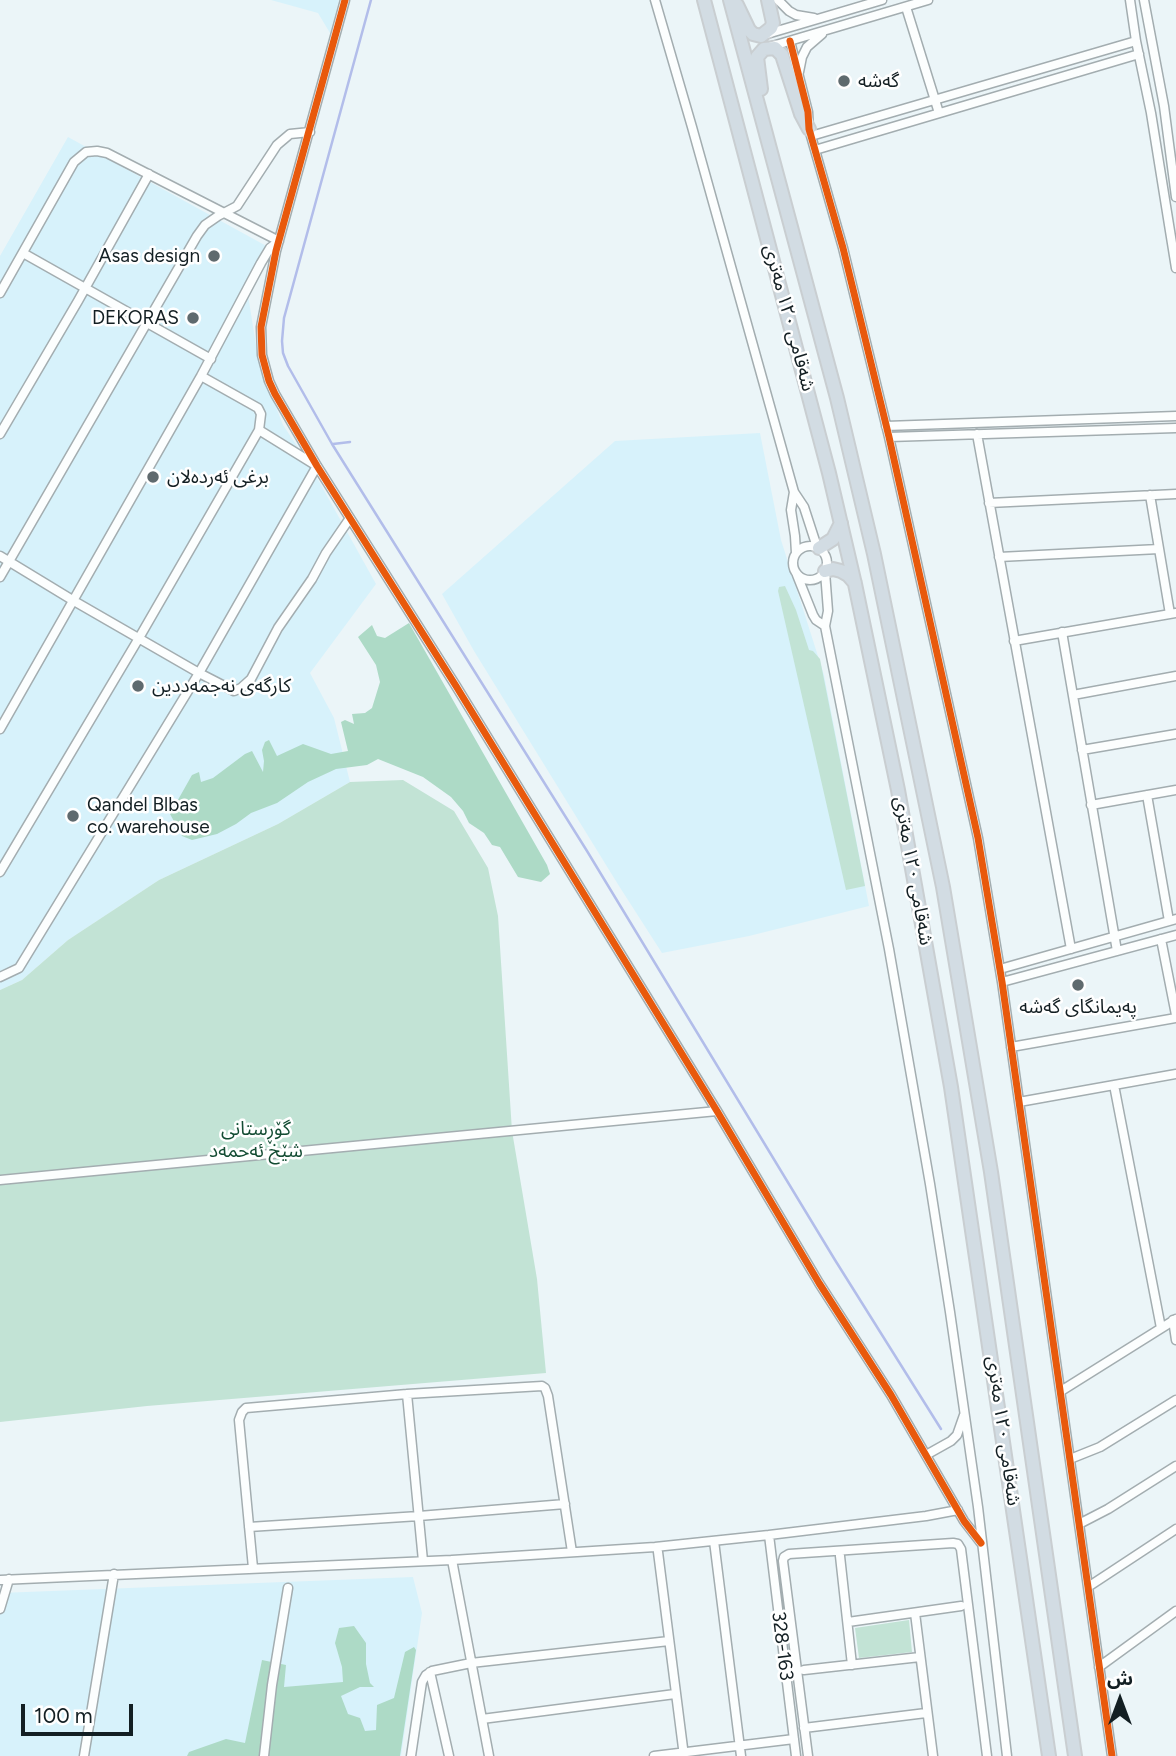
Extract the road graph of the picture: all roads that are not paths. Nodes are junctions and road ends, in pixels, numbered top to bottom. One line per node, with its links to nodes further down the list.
1 (345, 0): 27 (street)
2 (655, 0): 50 (street)
3 (704, 0): 55 (highway, شەقامی ١٢٠ مەتری)
4 (733, 0): 20 (highway); 29 (highway, شەقامی ١٢٠ مەتری)
5 (768, 0): 20 (highway)
6 (778, 0): 14 (street)
7 (881, 0): 11 (street)
8 (928, 0): 13 (street)
9 (1130, 0): 19 (street)
10 (1144, 0): 32 (street)
11 (871, 3): 12 (street); 15 (street)
12 (858, 7): 14 (street); 16 (street)
13 (906, 7): 15 (street); 25 (street)
14 (831, 15): 20 (street)
15 (876, 16): 16 (street)
16 (861, 20): 17 (street)
17 (830, 29): 18 (street); 24 (street)
18 (790, 41): 20 (street); 24 (street)
19 (1136, 41): 21 (street); 22 (street)
20 (761, 42): 28 (highway); 29 (highway)
21 (1113, 48): 23 (street); 25 (street)
22 (1139, 54): 23 (street); 36 (street)
23 (1117, 61): 26 (street)
24 (799, 75): 28 (street)
25 (935, 100): 26 (street); 28 (street)
26 (939, 113): 30 (street)
27 (310, 132): 33 (street); 34 (street)
28 (810, 133): 30 (street)
29 (769, 145): 161 (highway, شەقامی ١٢٠ مەتری)
30 (815, 150): 43 (street)
31 (149, 174): 33 (street); 35 (street); 37 (street)
32 (1176, 196)
33 (223, 213): 34 (street); 39 (street)
34 (279, 241): 40 (street); 49 (street)
35 (23, 253): 37 (street); 38 (street)
36 (1176, 268)
37 (85, 288): 39 (street); 46 (street)
38 (0, 293)
39 (146, 323): 40 (street); 61 (street)
40 (211, 359): 41 (street)
41 (201, 376): 45 (street); 66 (street)
42 (1176, 416): 43 (street)
43 (886, 426): 48 (street)
44 (1176, 428): 47 (street)
45 (259, 430): 49 (street); 70 (street)
46 (0, 434)
47 (977, 435): 48 (street); 53 (street)
48 (889, 438): 88 (street)
49 (317, 466): 54 (street); 72 (street)
50 (794, 492): 56 (street); 58 (street)
51 (1176, 494): 52 (street)
52 (1150, 495): 53 (street); 57 (street)
53 (989, 503): 60 (street)
54 (350, 518): 72 (street); 96 (street)
55 (841, 523): 56 (highway); 65 (highway, شەقامی ١٢٠ مەتری)
56 (818, 548): 58 (street); 62 (street)
57 (1159, 549): 60 (street); 67 (street)
58 (796, 553): 63 (street)
59 (0, 556): 61 (street)
60 (999, 558): 71 (street)
61 (9, 561): 64 (street); 66 (street)
62 (825, 571): 63 (street); 65 (highway); 68 (street)
63 (797, 574): 68 (street)
64 (0, 577)
65 (855, 584): 160 (highway, شەقامی ١٢٠ مەتری)
66 (74, 601): 70 (street); 75 (street)
67 (1173, 613): 69 (street)
68 (825, 626): 104 (street)
69 (1062, 632): 71 (street); 74 (street)
70 (139, 638): 72 (street); 81 (street)
71 (1014, 641): 86 (street)
72 (198, 673): 89 (street)
73 (1176, 676): 74 (street)
74 (1073, 695): 77 (street)
75 (0, 729)
76 (1176, 734): 77 (street)
77 (1082, 750): 80 (street)
78 (1176, 790): 79 (street)
79 (1147, 795): 80 (street); 82 (street)
80 (1091, 805): 84 (street)
81 (0, 871)
82 (1173, 920): 84 (street)
83 (1176, 935): 85 (street)
84 (1114, 937): 86 (street); 87 (street)
85 (1161, 939): 87 (street); 91 (street)
86 (1071, 950): 88 (street)
87 (1117, 951): 90 (street)
88 (1000, 969): 90 (street)
89 (0, 977)
90 (1002, 982): 92 (street)
91 (1176, 1012): 92 (street)
92 (1011, 1046): 95 (street)
93 (1176, 1074): 94 (street)
94 (1114, 1085): 95 (street); 99 (street)
95 (1019, 1102): 101 (street)
96 (717, 1111): 97 (street); 105 (street)
97 (0, 1180)
98 (1175, 1320): 99 (street); 100 (street)
99 (1161, 1328): 101 (street)
100 (1176, 1340)
101 (1061, 1391): 106 (street)
102 (407, 1394): 108 (street); 110 (street); 112 (street)
103 (1176, 1400): 106 (street)
104 (965, 1412): 105 (street); 116 (street)
105 (926, 1455): 109 (street)
106 (1070, 1460): 111 (street)
107 (1176, 1466): 111 (street)
108 (565, 1504): 110 (street); 117 (street)
109 (958, 1510): 114 (street); 116 (street)
110 (419, 1516): 112 (street); 121 (street)
111 (1079, 1524): 127 (street)
112 (249, 1527): 122 (street)
113 (1176, 1529): 127 (street)
114 (769, 1535): 115 (street); 124 (street, 328-163)
115 (714, 1541): 117 (street); 146 (street)
116 (981, 1543): 159 (street)
117 (572, 1552): 120 (street)
118 (658, 1552): 134 (street)
119 (840, 1556): 133 (street)
120 (452, 1560): 121 (street); 136 (street)
121 (423, 1561): 122 (street)
122 (253, 1568): 125 (street)
123 (784, 1569): 124 (street); 144 (street); 158 (street)
124 (773, 1570): 145 (street, 328-163)
125 (114, 1574): 126 (street); 148 (street)
126 (4, 1579): 130 (street)
127 (1088, 1587): 138 (street)
128 (288, 1588): 149 (street)
129 (961, 1606): 132 (street)
130 (0, 1609)
131 (1176, 1611): 138 (street)
132 (915, 1613): 133 (street); 135 (street)
133 (848, 1622): 137 (street)
134 (669, 1641): 136 (street); 141 (street)
135 (920, 1657): 137 (street); 142 (street)
136 (471, 1663): 140 (street); 143 (street)
137 (852, 1665): 139 (street)
138 (1099, 1667): 162 (street)
139 (804, 1670)
140 (430, 1672): 150 (street); 151 (street)
141 (675, 1694): 143 (street); 147 (street)
142 (926, 1713): 144 (street); 157 (street)
143 (482, 1719): 152 (street)
144 (804, 1728): 156 (street)
145 (794, 1739): 146 (street); 155 (street, 328-163)
146 (740, 1746): 147 (street); 154 (street)
147 (684, 1754): 153 (street)
148 (84, 1756)
149 (264, 1756)
150 (411, 1756)
151 (449, 1756)
152 (489, 1756)
153 (654, 1756)
154 (741, 1756)
155 (796, 1756)
156 (807, 1756)
157 (933, 1756)
158 (987, 1756)
159 (1007, 1756)
160 (1049, 1756)
161 (1074, 1756)
162 (1112, 1756)

